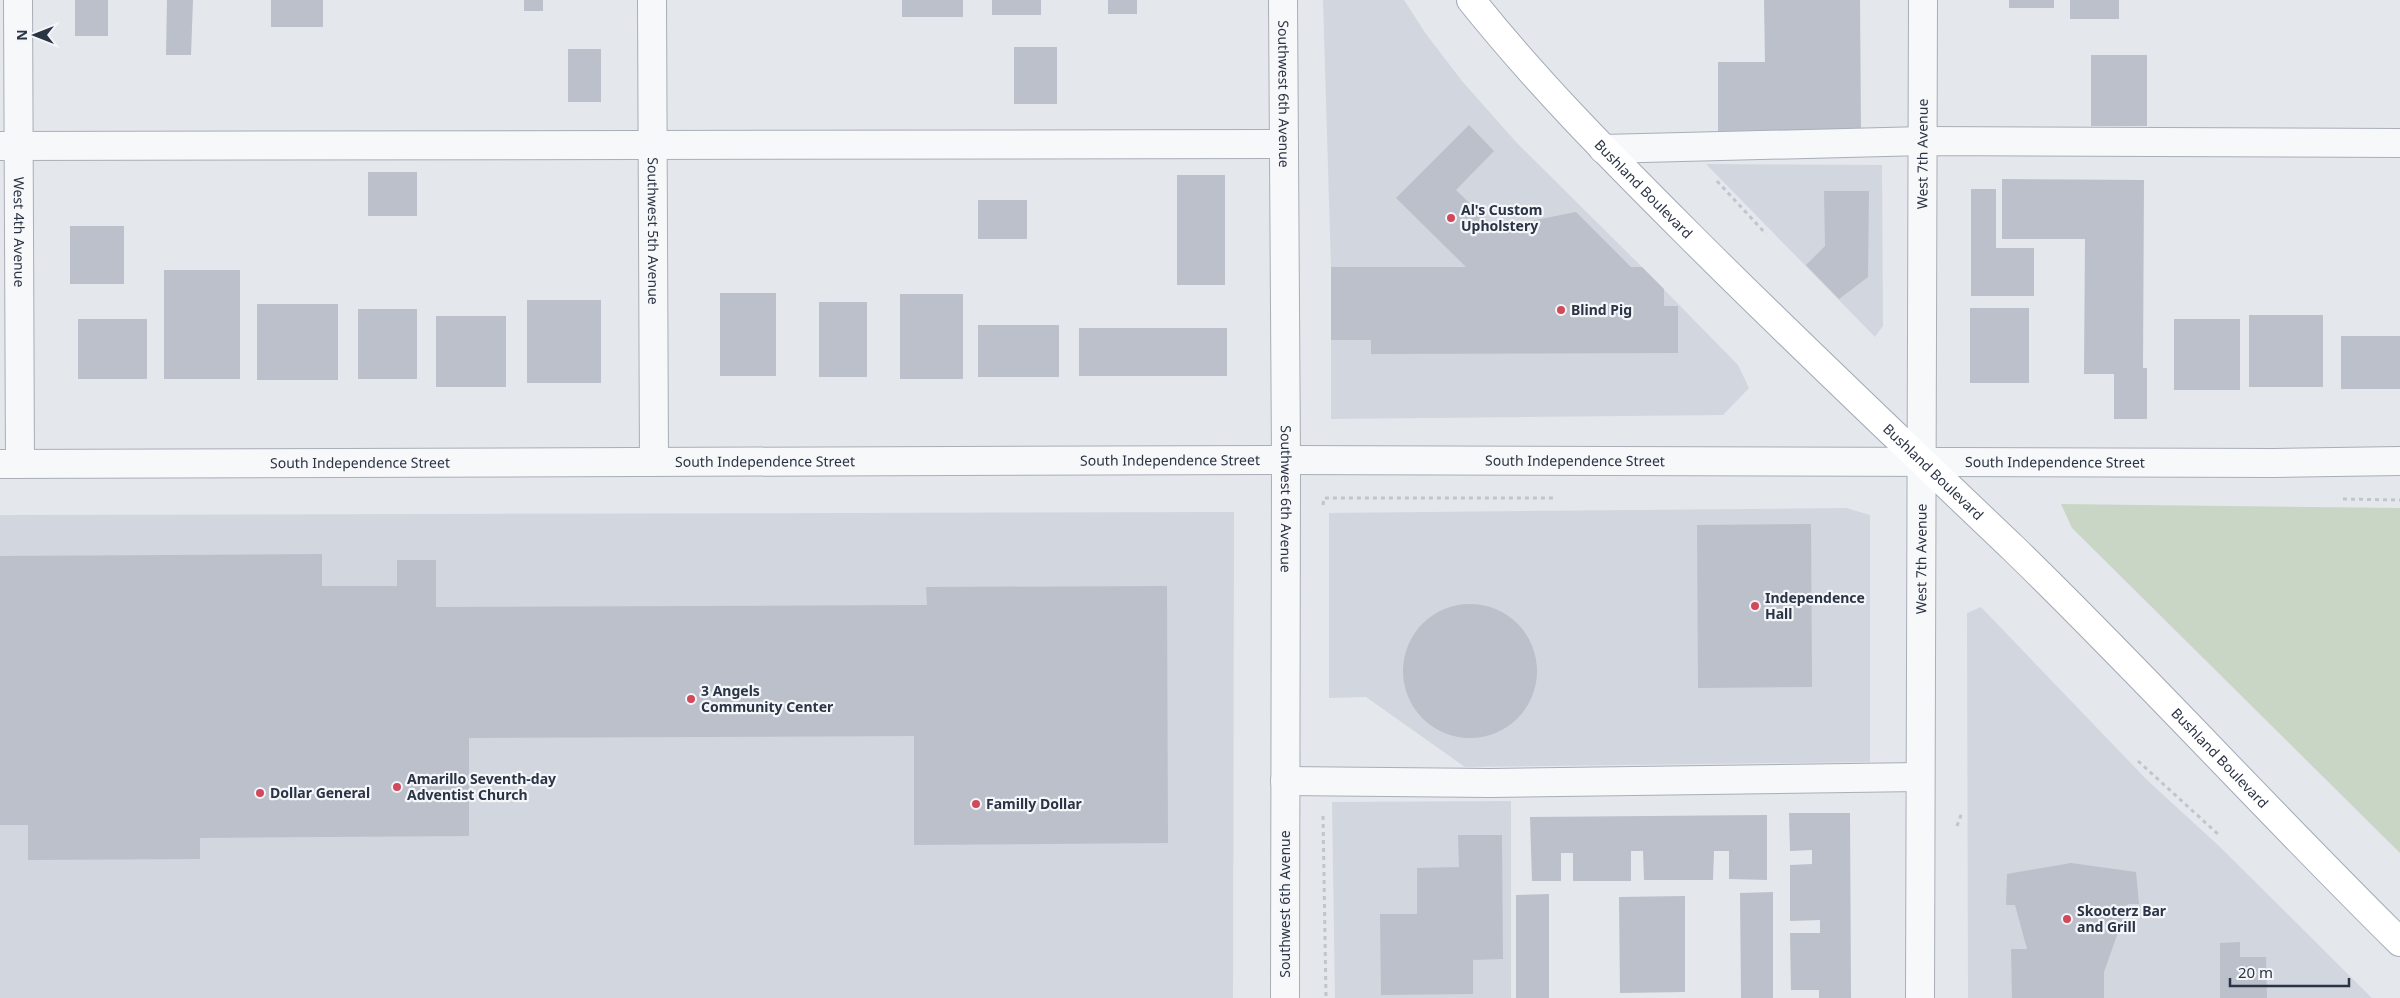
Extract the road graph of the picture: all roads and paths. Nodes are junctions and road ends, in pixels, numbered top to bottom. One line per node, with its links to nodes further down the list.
1 (18, 0): 10 (street, West 4th Avenue)
2 (652, 0): 8 (street, Southwest 5th Avenue)
3 (1283, 0): 9 (street, Southwest 6th Avenue)
4 (1471, 0): 12 (main road, Bushland Boulevard)
5 (1923, 0): 6 (street, West 7th Avenue)
6 (1924, 141): 7 (street); 11 (street); 17 (street, West 7th Avenue)
7 (2400, 143)
8 (652, 144): 9 (street); 10 (street); 16 (street, Southwest 5th Avenue)
9 (1284, 144): 14 (street, Southwest 6th Avenue)
10 (9, 146): 18 (street, West 4th Avenue)
11 (1686, 148): 12 (street); 13 (path)
12 (1604, 150): 17 (main road, Bushland Boulevard)
13 (1766, 234)
14 (1286, 460): 16 (street, South Independence Street); 17 (street, South Independence Street); 23 (street, Southwest 6th Avenue)
15 (2400, 461): 17 (street, South Independence Street)
16 (654, 462): 18 (street, South Independence Street)
17 (1923, 462): 22 (street, West 7th Avenue); 25 (main road, Bushland Boulevard)
18 (10, 464)
19 (1324, 498): 20 (path)
20 (1557, 498)
21 (2138, 761): 24 (path)
22 (1920, 777): 23 (street); 27 (street, West 7th Avenue)
23 (1285, 781): 26 (street, Southwest 6th Avenue)
24 (2219, 835)
25 (2400, 942)
26 (1285, 998)
27 (1920, 998)

